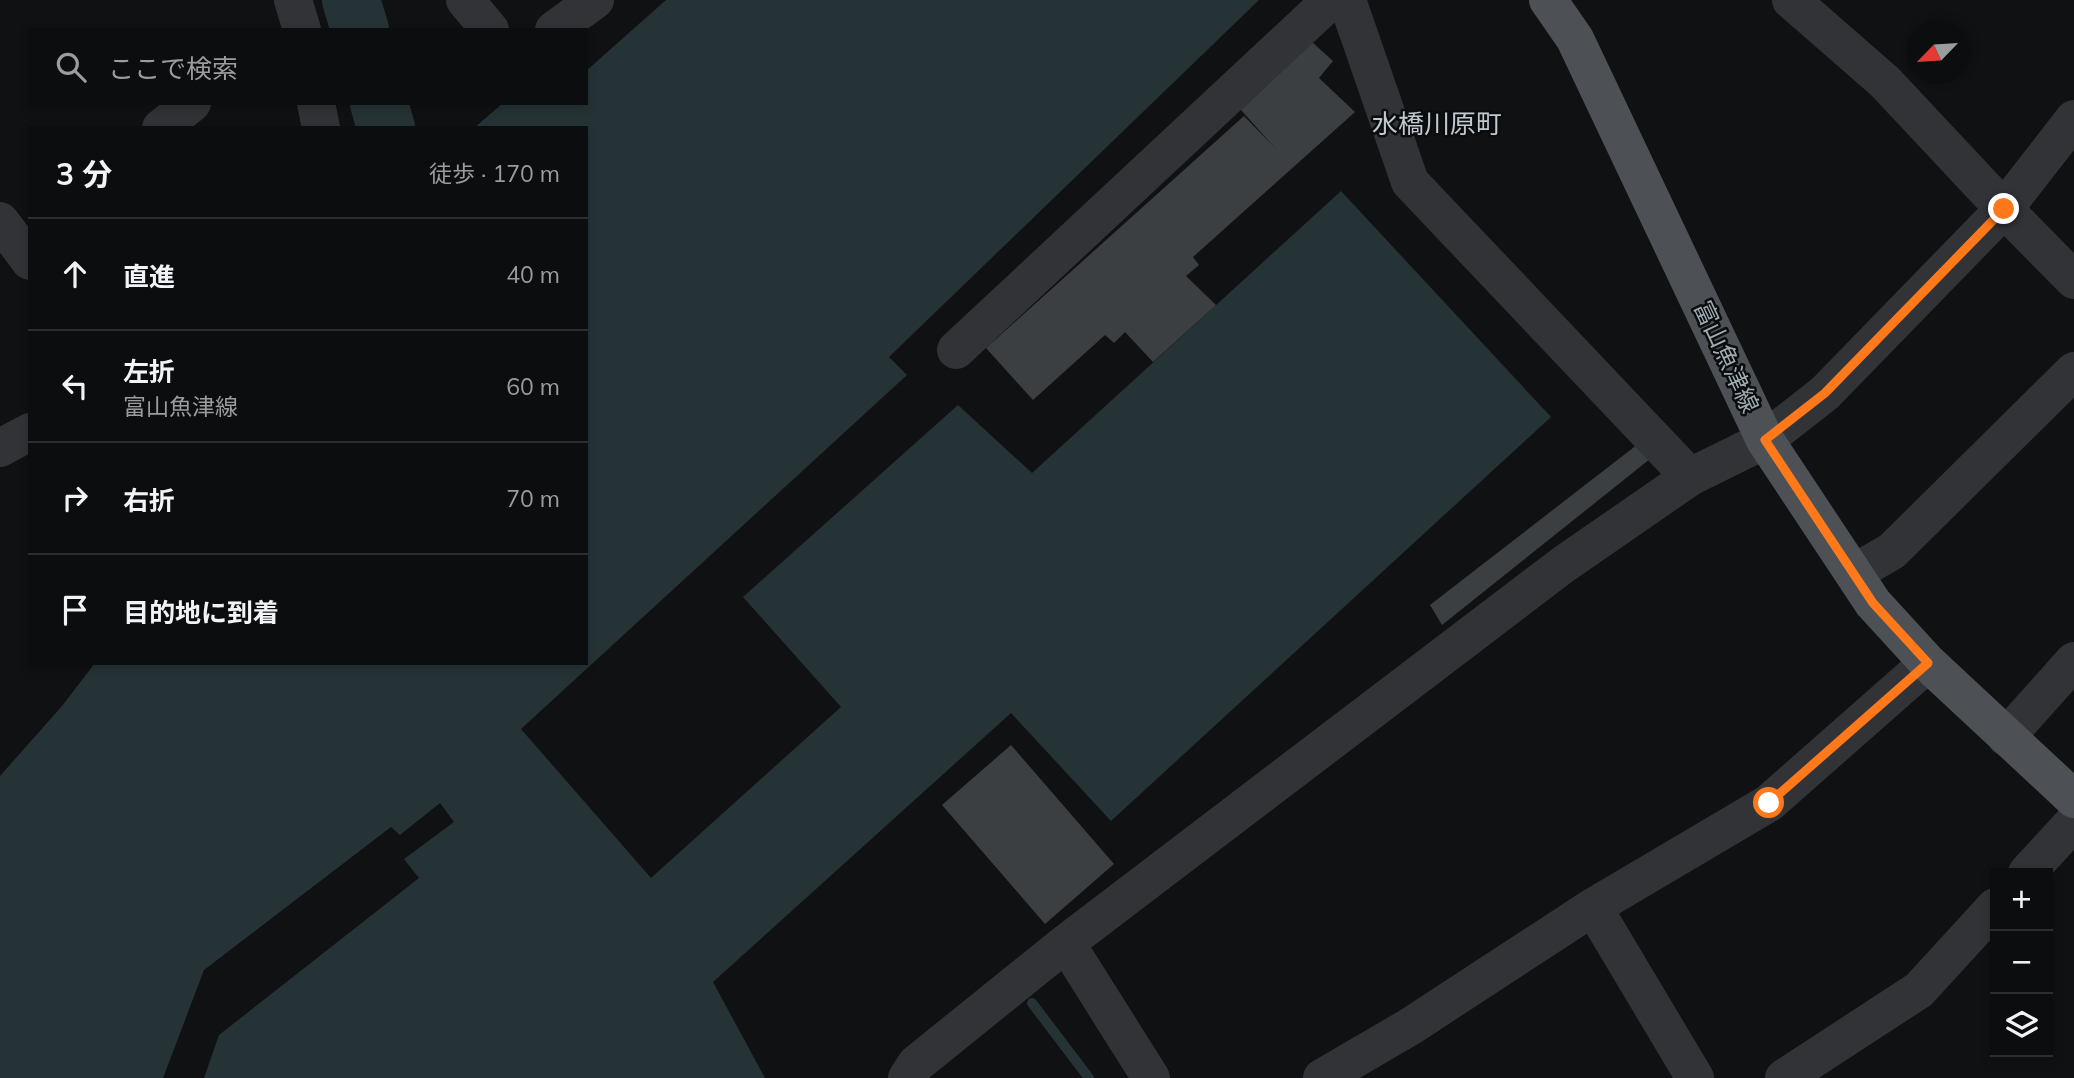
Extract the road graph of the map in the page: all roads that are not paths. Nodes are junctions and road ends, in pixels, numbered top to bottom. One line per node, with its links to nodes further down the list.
1 (465, 0): 7 (street)
2 (595, 0): 8 (street)
3 (1331, 0): 14 (street)
4 (1347, 0): 19 (street)
5 (1548, 0): 17 (main road, 富山魚津線)
6 (1791, 0): 12 (street)
7 (488, 28)
8 (557, 28)
9 (316, 105): 11 (street)
10 (2074, 119): 12 (street)
11 (321, 126)
12 (2004, 209): 13 (street); 17 (street)
13 (2074, 280)
14 (956, 350)
15 (2074, 371): 20 (street)
16 (28, 433): 18 (street)
17 (1765, 440): 19 (street); 20 (main road, 富山魚津線)
18 (0, 448)
19 (1690, 477): 29 (street)
20 (1854, 573): 22 (main road, 富山魚津線)
21 (2074, 662): 23 (street)
22 (1928, 663): 23 (main road, 富山魚津線); 27 (street)
23 (2006, 737): 24 (main road, 富山魚津線)
24 (2074, 799)
25 (2074, 822): 26 (street)
26 (2032, 868)
27 (1593, 907): 30 (street); 33 (street)
28 (1990, 912): 34 (street)
29 (1066, 943): 31 (street); 32 (street)
30 (1685, 1075)
31 (906, 1078)
32 (1151, 1078)
33 (1322, 1078)
34 (1784, 1078)

